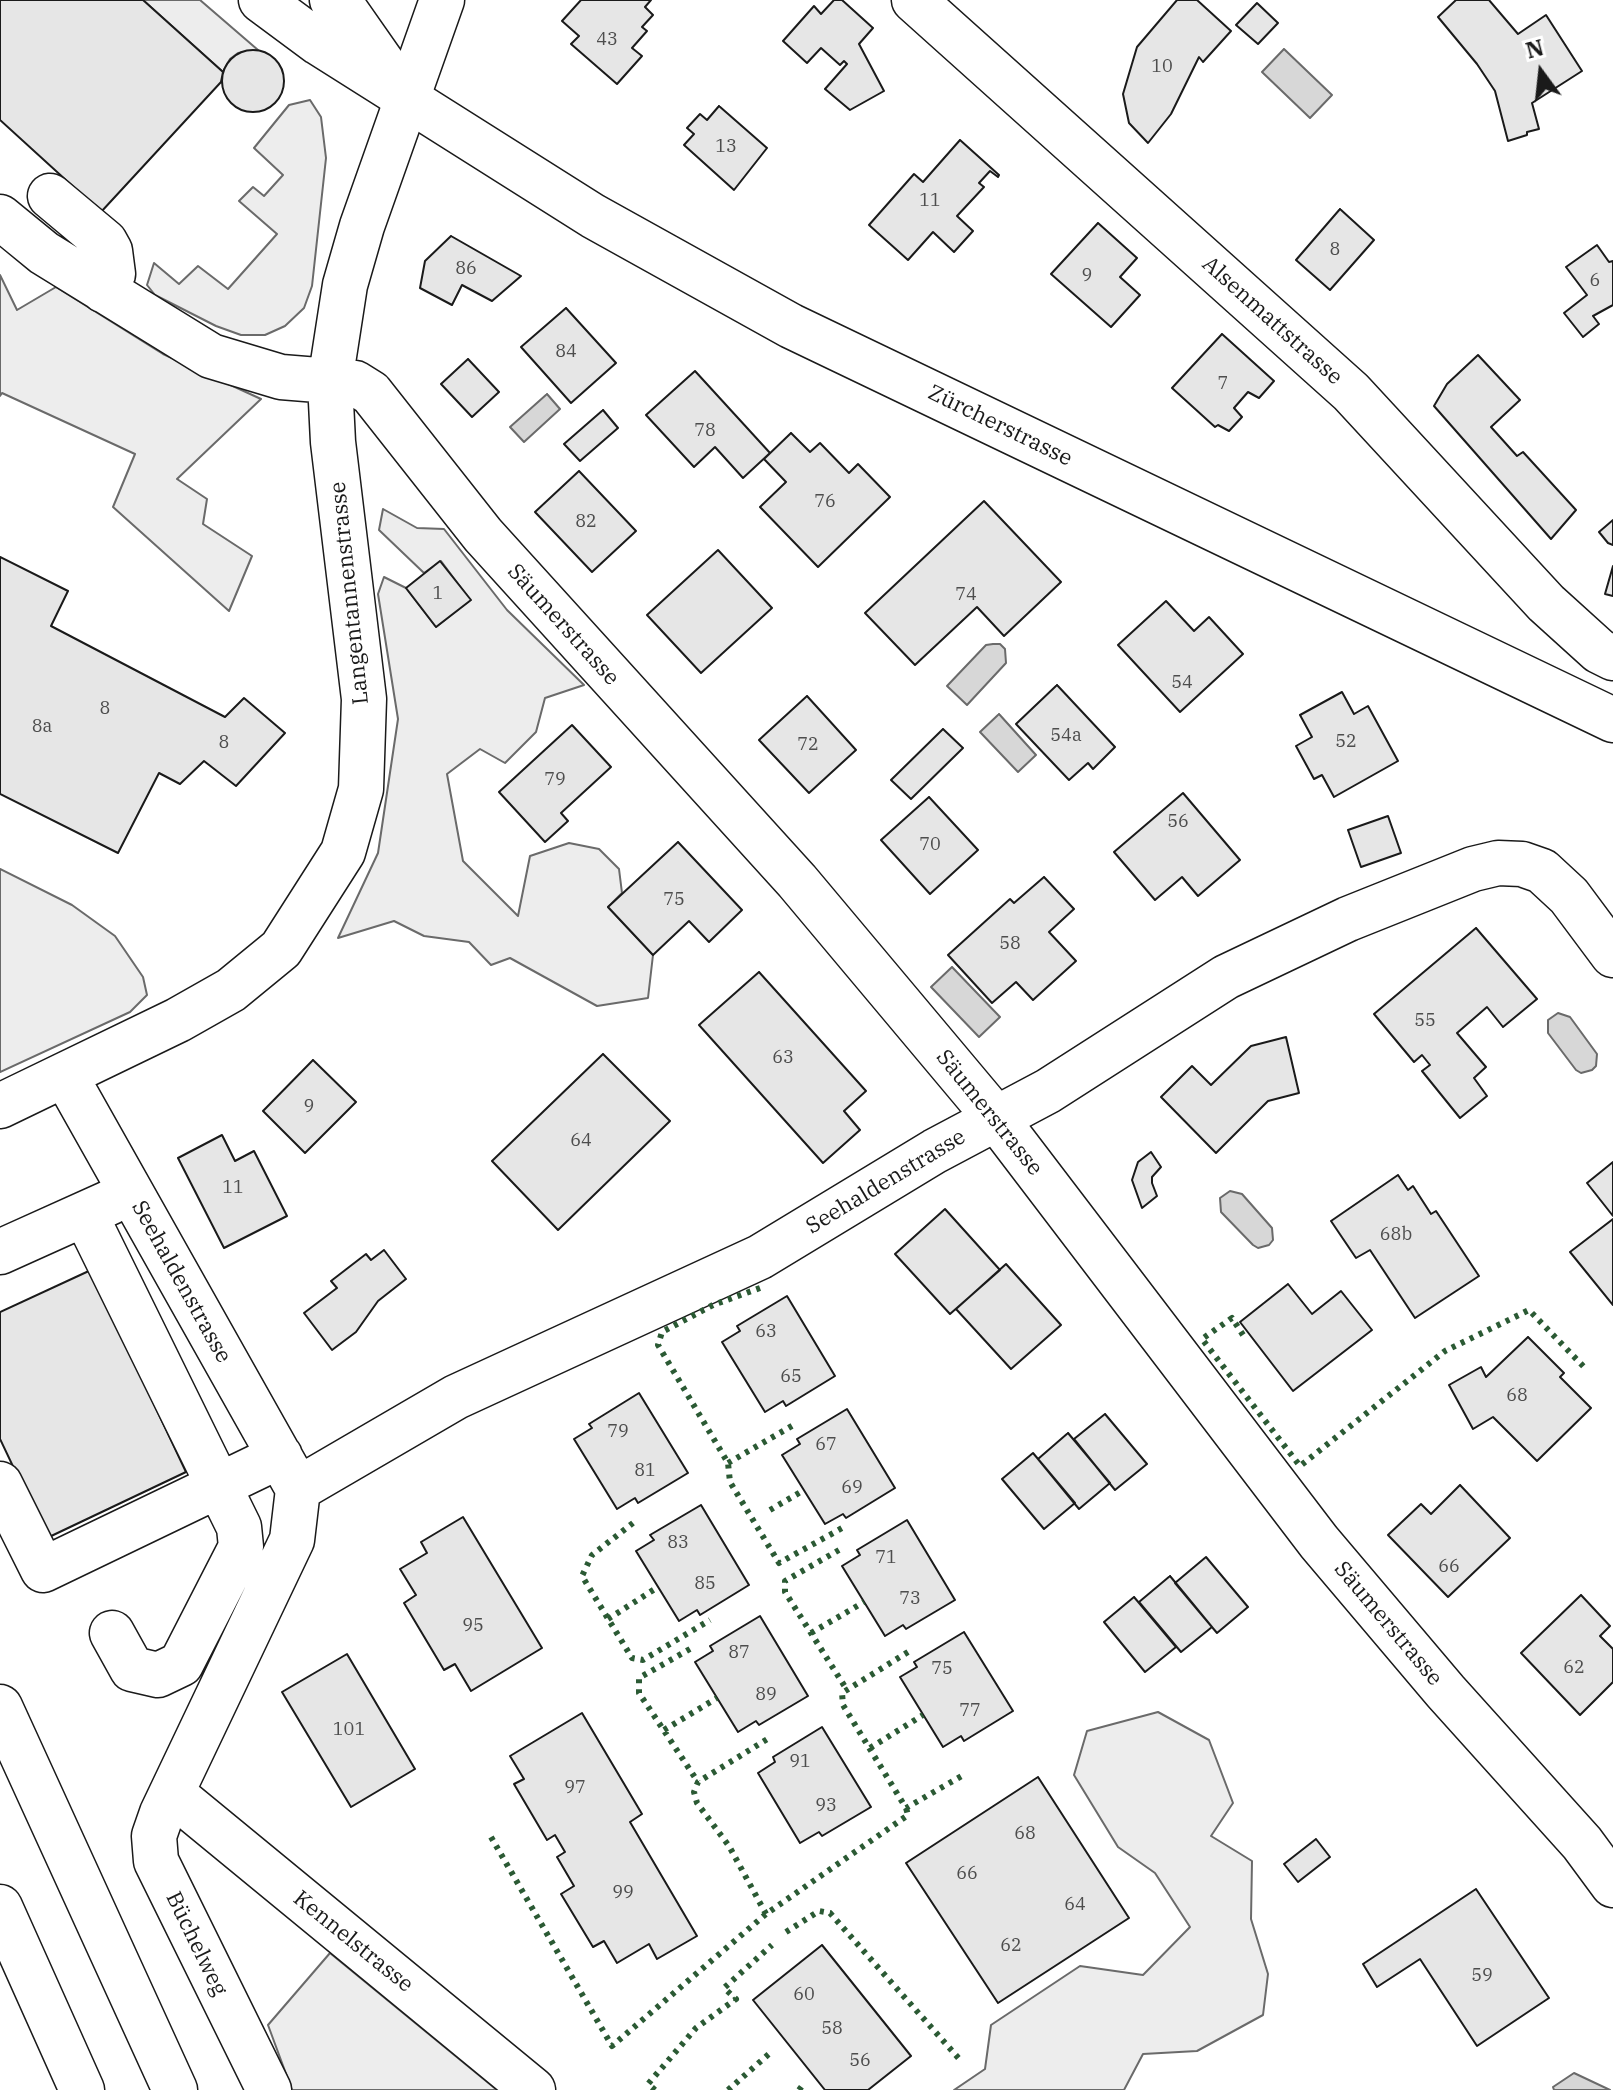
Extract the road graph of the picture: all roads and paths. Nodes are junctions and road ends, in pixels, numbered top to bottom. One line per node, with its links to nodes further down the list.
1 (261, 0): 5 (main road, Zürcherstrasse)
2 (332, 0): 5 (main road, Zürcherstrasse)
3 (442, 0): 5 (main road, Langentannenstrasse)
4 (914, 0): 10 (main road, Alsenmattstrasse)
5 (406, 96): 9 (main road, Langentannenstrasse); 11 (main road, Zürcherstrasse)
6 (50, 196): 8 (main road)
7 (0, 217): 8 (main road, Säumerstrasse)
8 (103, 290): 9 (main road, Säumerstrasse)
9 (330, 382): 13 (main road, Langentannenstrasse); 15 (main road, Säumerstrasse)
10 (1613, 658)
11 (1613, 720)
12 (1600, 939): 15 (main road, Seehaldenstrasse)
13 (65, 1075): 14 (main road, Langentannenstrasse); 16 (main road, Seehaldenstrasse)
14 (0, 1106)
15 (995, 1117): 19 (main road, Seehaldenstrasse); 25 (main road, Säumerstrasse)
16 (131, 1192): 17 (main road); 19 (main road, Seehaldenstrasse)
17 (85, 1214): 18 (main road); 21 (main road)
18 (0, 1252)
19 (289, 1472): 21 (main road); 24 (main road)
20 (0, 1484): 21 (main road)
21 (217, 1486): 22 (main road)
22 (112, 1633)
23 (0, 1707): 28 (main road)
24 (173, 1794): 29 (main road, Büchelweg); 30 (main road, Kennelstrasse)
25 (1613, 1885)
26 (0, 1907): 27 (main road)
27 (82, 2090)
28 (175, 2090)
29 (269, 2090)
30 (533, 2090)

